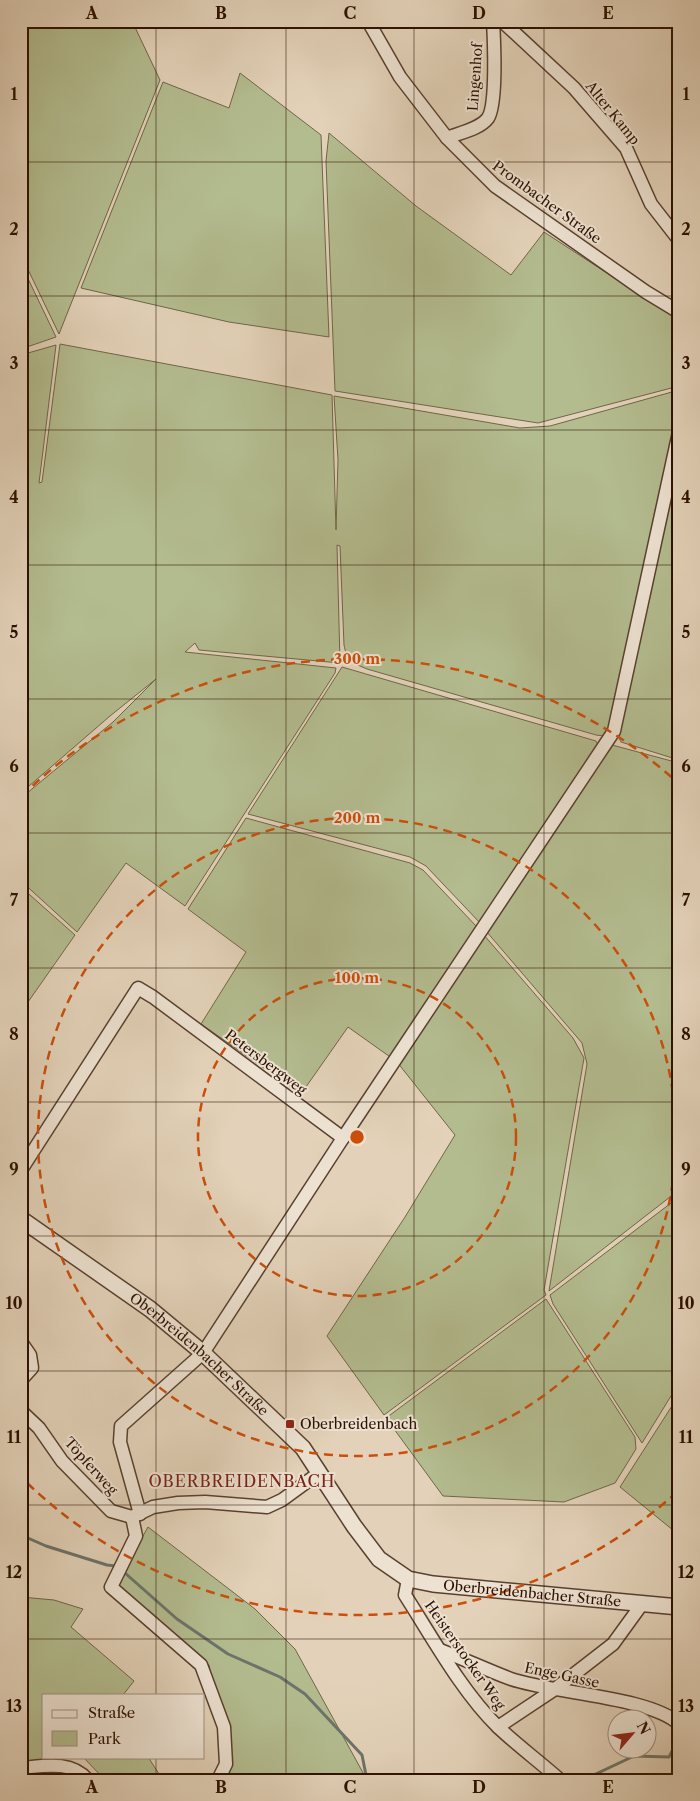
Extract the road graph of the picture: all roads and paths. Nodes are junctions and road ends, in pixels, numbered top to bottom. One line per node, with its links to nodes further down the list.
1 (318, 21): 2 (street)
2 (327, 21)
3 (368, 21): 6 (street, Prombacher Straße)
4 (493, 21): 6 (street, Lingenhof)
5 (502, 21): 7 (street, Alter Kamp)
6 (447, 138): 8 (street, Prombacher Straße)
7 (679, 240)
8 (679, 312)
9 (679, 432): 10 (street)
10 (343, 1138): 11 (street, Petersbergweg); 14 (street)
11 (21, 1170)
12 (21, 1219): 14 (street, Oberbreidenbacher Straße)
13 (21, 1342): 15 (street)
14 (204, 1353): 17 (street, Oberbreidenbacher Straße); 18 (street)
15 (21, 1380)
16 (21, 1411): 18 (street, Töpferweg)
17 (319, 1473): 18 (street); 19 (street, Oberbreidenbacher Straße)
18 (136, 1515): 28 (street)
19 (408, 1579): 20 (street, Oberbreidenbacher Straße); 22 (street, Heisterstocker Weg)
20 (642, 1604): 21 (street, Oberbreidenbacher Straße); 23 (street)
21 (679, 1607)
22 (440, 1650): 23 (street, Enge Gasse); 25 (street, Heisterstocker Weg)
23 (554, 1689): 24 (street, Enge Gasse); 25 (street)
24 (679, 1724)
25 (498, 1727): 29 (street, Heisterstocker Weg)
26 (21, 1768): 27 (street)
27 (88, 1780)
28 (218, 1780)
29 (560, 1780)

